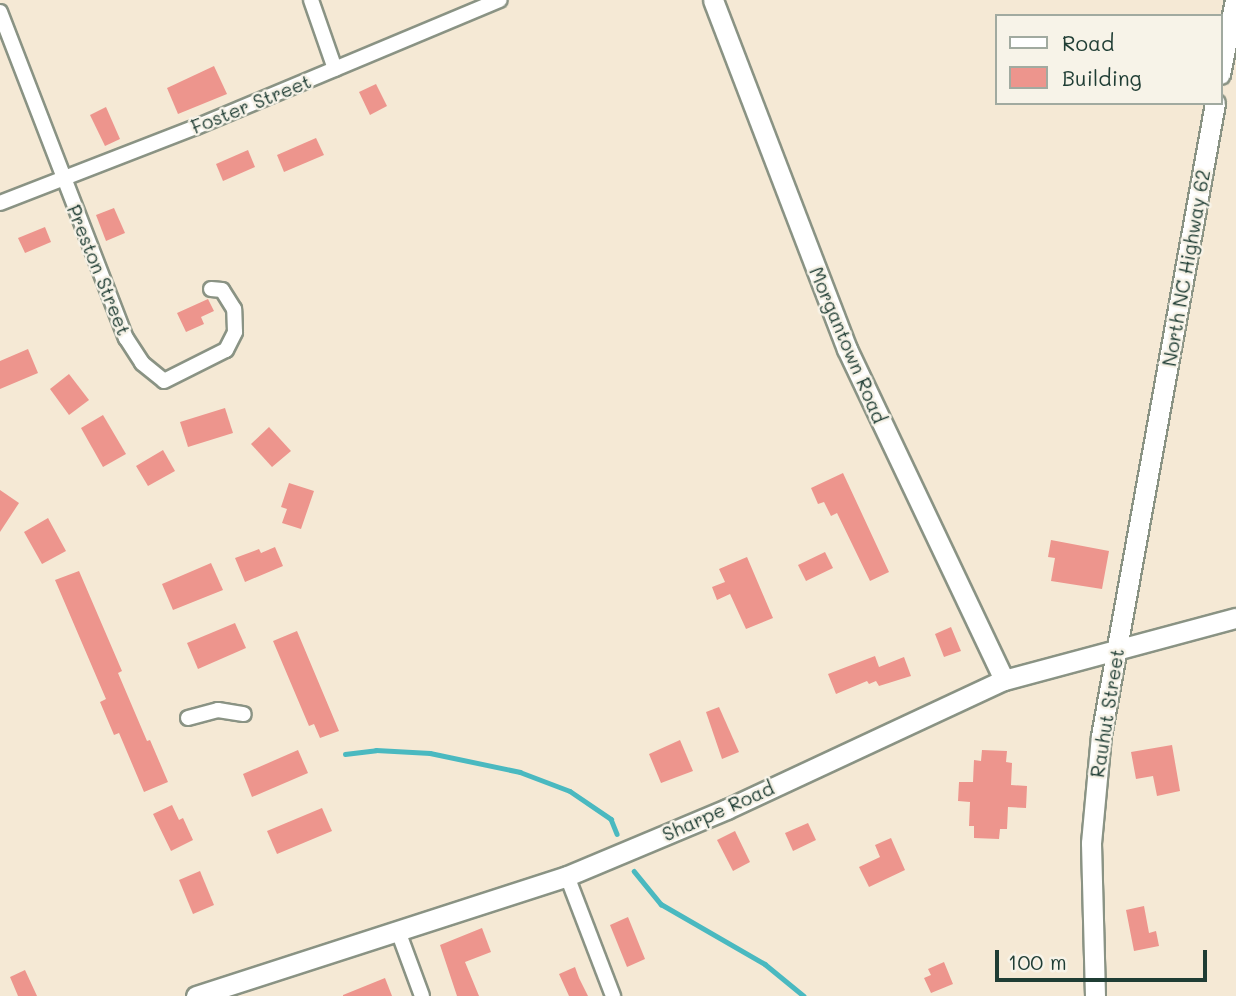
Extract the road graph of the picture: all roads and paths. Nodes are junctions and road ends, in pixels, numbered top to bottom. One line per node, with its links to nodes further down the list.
1 (311, 0): 7 (street)
2 (500, 0): 7 (street, Foster Street)
3 (713, 0): 15 (street, Morgantown Road)
4 (1235, 0): 6 (street)
5 (0, 12): 9 (street, Preston Street)
6 (1222, 65)
7 (335, 69): 9 (street, Foster Street)
8 (1215, 105): 12 (street, North NC Highway 62)
9 (62, 179): 10 (street, Foster Street); 11 (street, Preston Street)
10 (0, 203)
11 (211, 289)
12 (1157, 433): 14 (street, Rauhut Street)
13 (1236, 618): 14 (street, Sharpe Road)
14 (1116, 649): 15 (street, Sharpe Road); 23 (street, Rauhut Street)
15 (1004, 680): 18 (street, Sharpe Road)
16 (244, 714): 17 (street)
17 (188, 718)
18 (567, 876): 19 (street, Sharpe Road); 22 (street)
19 (397, 931): 20 (street, Sharpe Road); 21 (street)
20 (197, 996)
21 (422, 996)
22 (613, 996)
23 (1095, 996)

